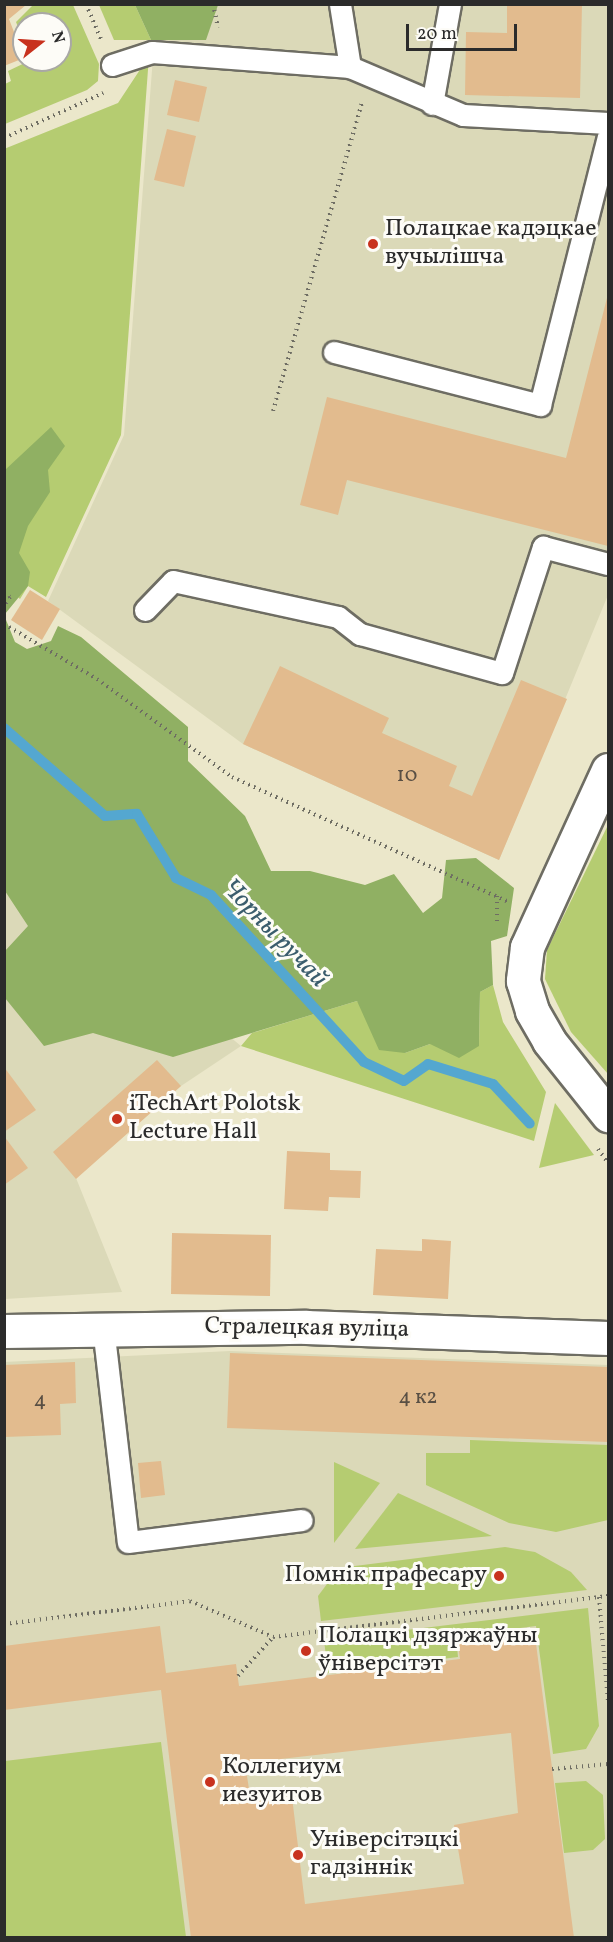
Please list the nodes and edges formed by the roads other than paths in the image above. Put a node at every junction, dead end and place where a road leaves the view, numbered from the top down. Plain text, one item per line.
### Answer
1 (340, 4) edge
2 (450, 4) edge
3 (112, 65) road end
4 (350, 67) junction
5 (432, 104) junction
6 (609, 123) edge
7 (609, 137) edge
8 (334, 352) dead end
9 (609, 564) edge
10 (145, 610) dead end
11 (609, 770) edge
12 (609, 1115) edge
13 (103, 1327) junction
14 (4, 1331) edge
15 (609, 1338) edge
16 (302, 1520) dead end

1 - 4 lane
2 - 5 lane
3 - 4 lane
4 - 5 lane
5 - 6 lane
7 - 8 lane
9 - 10 lane
11 - 12 street
13 - 14 street, Стралецкая вуліца
13 - 15 street, Стралецкая вуліца
13 - 16 lane

